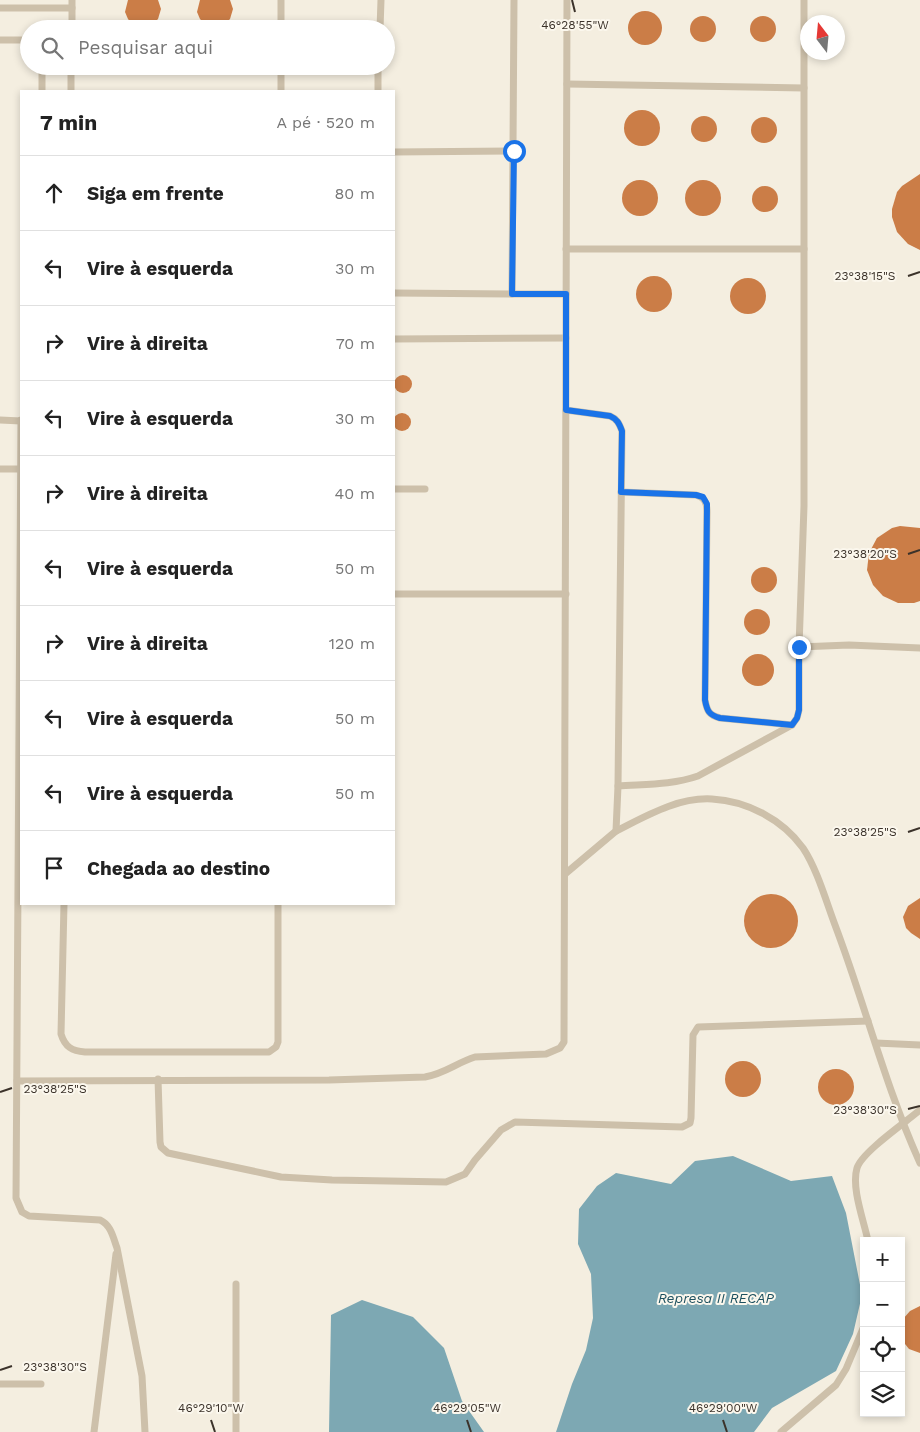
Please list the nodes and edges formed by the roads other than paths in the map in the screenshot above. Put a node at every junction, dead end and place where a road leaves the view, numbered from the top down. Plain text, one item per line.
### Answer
1 (72, 0) edge
2 (281, 0) edge
3 (381, 0) edge
4 (514, 0) edge
5 (567, 0) edge
6 (804, 0) edge
7 (0, 8) edge
8 (72, 8) junction
9 (72, 20) edge
10 (281, 20) edge
11 (380, 20) edge
12 (0, 40) edge
13 (20, 40) edge
14 (42, 75) edge
15 (72, 75) edge
16 (281, 75) edge
17 (378, 75) edge
18 (567, 84) junction
19 (804, 88) junction
20 (42, 90) edge
21 (71, 90) edge
22 (280, 90) edge
23 (378, 90) edge
24 (514, 151) junction
25 (395, 152) edge
26 (566, 249) junction
27 (804, 249) junction
28 (395, 293) edge
29 (512, 294) junction
30 (566, 294) junction
31 (566, 338) junction
32 (395, 339) edge
33 (566, 410) junction
34 (0, 420) edge
35 (20, 420) edge
36 (0, 469) edge
37 (20, 469) edge
38 (395, 489) edge
39 (426, 489) dead end
40 (621, 492) junction
41 (395, 594) edge
42 (566, 594) junction
43 (20, 622) edge
44 (799, 647) junction
45 (920, 648) edge
46 (792, 725) junction
47 (618, 786) junction
48 (616, 831) junction
49 (565, 874) junction
50 (64, 905) edge
51 (278, 905) edge
52 (868, 1020) junction
53 (876, 1043) junction
54 (920, 1045) edge
55 (158, 1079) junction
56 (17, 1081) junction
57 (920, 1110) edge
58 (902, 1124) junction
59 (920, 1163) edge
60 (867, 1237) edge
61 (117, 1248) junction
62 (236, 1284) dead end
63 (864, 1327) edge
64 (0, 1384) edge
65 (42, 1384) dead end
66 (94, 1432) edge
67 (145, 1432) edge
68 (236, 1432) edge
69 (780, 1432) edge

1 - 8 lane
2 - 10 lane
3 - 11 lane
4 - 24 lane
5 - 18 lane
6 - 19 lane
7 - 8 lane
8 - 9 lane
12 - 13 lane
14 - 20 lane
15 - 21 lane
16 - 22 lane
17 - 23 lane
18 - 19 lane
18 - 26 lane
19 - 27 lane
24 - 25 lane
24 - 29 lane
26 - 27 lane
26 - 30 lane
27 - 44 lane
28 - 29 lane
29 - 30 lane
30 - 31 lane
31 - 32 lane
31 - 33 lane
33 - 40 lane
33 - 42 lane
34 - 35 lane
36 - 37 lane
38 - 39 lane
40 - 46 lane
40 - 47 lane
41 - 42 lane
42 - 49 lane
43 - 56 lane
44 - 45 lane
44 - 46 lane
46 - 47 lane
47 - 48 lane
48 - 49 lane
48 - 52 lane
49 - 55 lane
50 - 51 lane
52 - 53 lane
52 - 55 lane
53 - 54 lane
53 - 58 lane
55 - 56 lane
56 - 61 lane
57 - 58 lane
58 - 59 lane
58 - 60 lane
61 - 66 lane
61 - 67 lane
62 - 68 lane
63 - 69 lane
64 - 65 lane

